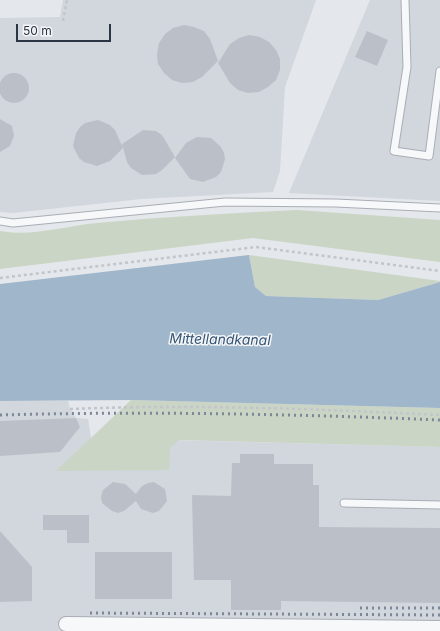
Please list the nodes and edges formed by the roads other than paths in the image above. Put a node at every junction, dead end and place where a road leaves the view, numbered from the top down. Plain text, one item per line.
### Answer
1 (405, 0) edge
2 (440, 71) edge
3 (440, 208) edge
4 (0, 221) edge
5 (344, 503) dead end
6 (440, 505) edge
7 (66, 624) dead end
8 (440, 628) edge

1 - 2 lane
3 - 4 lane
5 - 6 lane
7 - 8 street

